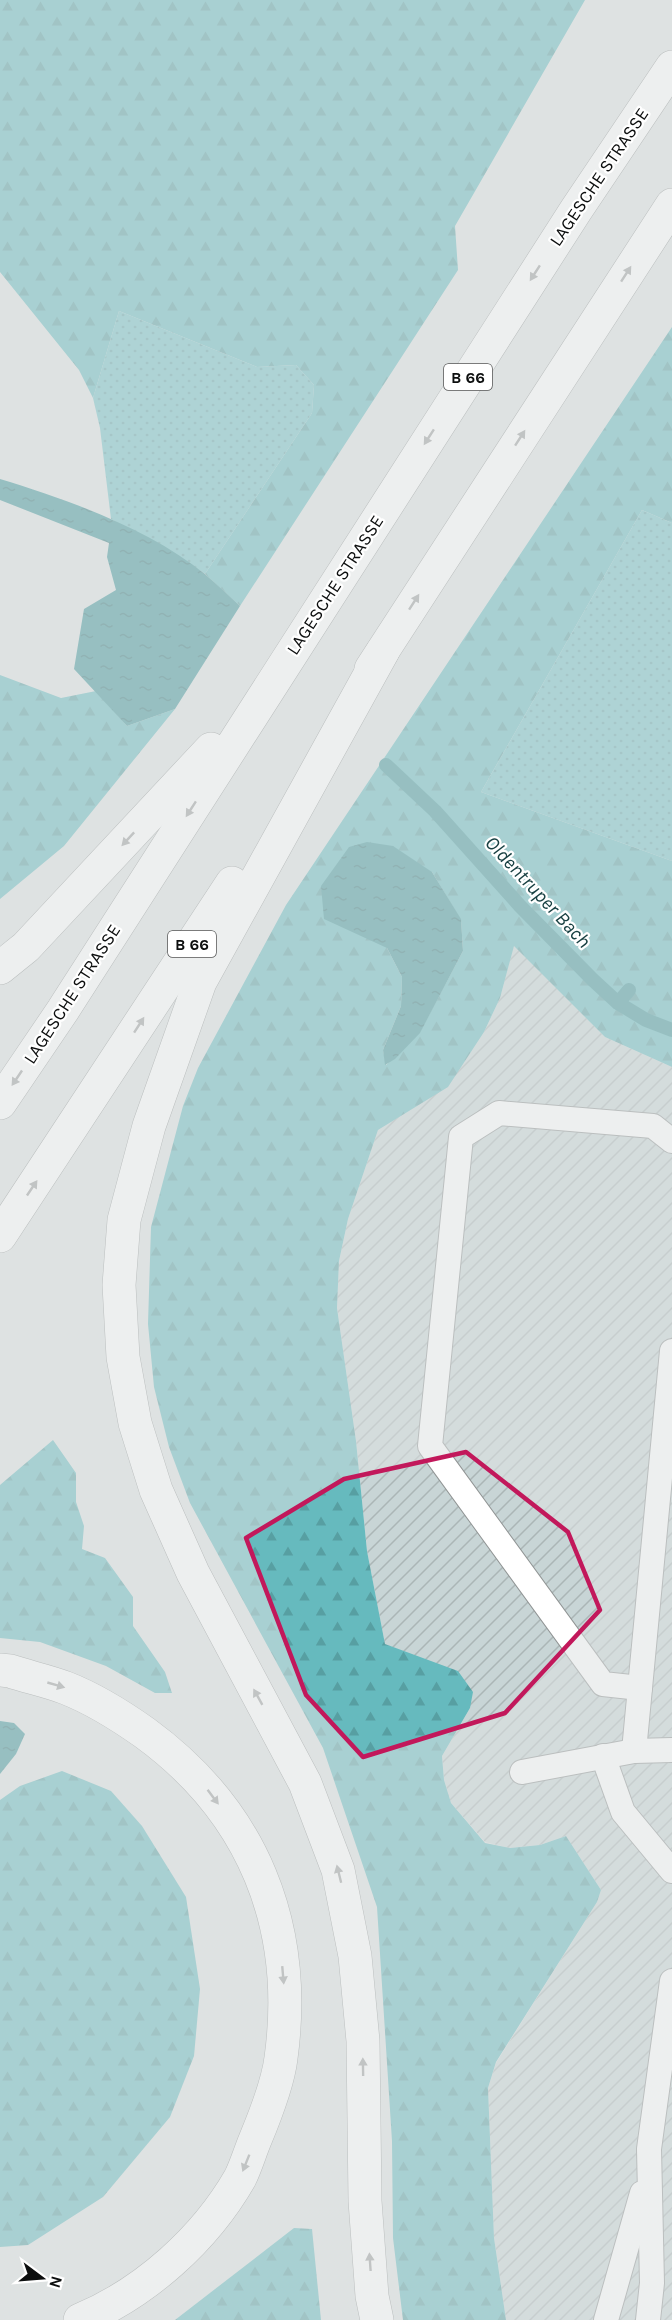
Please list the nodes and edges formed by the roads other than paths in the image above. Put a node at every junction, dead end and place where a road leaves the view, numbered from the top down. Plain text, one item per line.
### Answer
1 (672, 67) edge
2 (672, 205) edge
3 (383, 651) junction
4 (268, 688) junction
5 (0, 968) edge
6 (0, 1103) edge
7 (672, 1141) edge
8 (0, 1236) edge
9 (672, 1351) edge
10 (0, 1670) edge
11 (640, 1688) junction
12 (634, 1750) junction
13 (672, 1750) edge
14 (603, 1756) junction
15 (522, 1772) dead end
16 (672, 1871) edge
17 (672, 1981) edge
18 (648, 2174) junction
19 (80, 2320) edge
20 (377, 2320) edge
21 (606, 2320) edge
22 (648, 2320) edge

1 -> 4 highway, LAGESCHE STRASSE / B 66
3 -> 2 highway, B 66
8 -> 3 highway, B 66
20 -> 3 highway
4 -> 5 highway
4 -> 6 highway, LAGESCHE STRASSE / B 66
7 - 11 lane
9 - 11 lane
10 -> 19 highway
11 - 12 lane
12 - 13 lane
12 - 14 lane
14 - 15 lane
14 - 16 lane
17 - 18 lane
18 - 21 lane
18 - 22 lane

